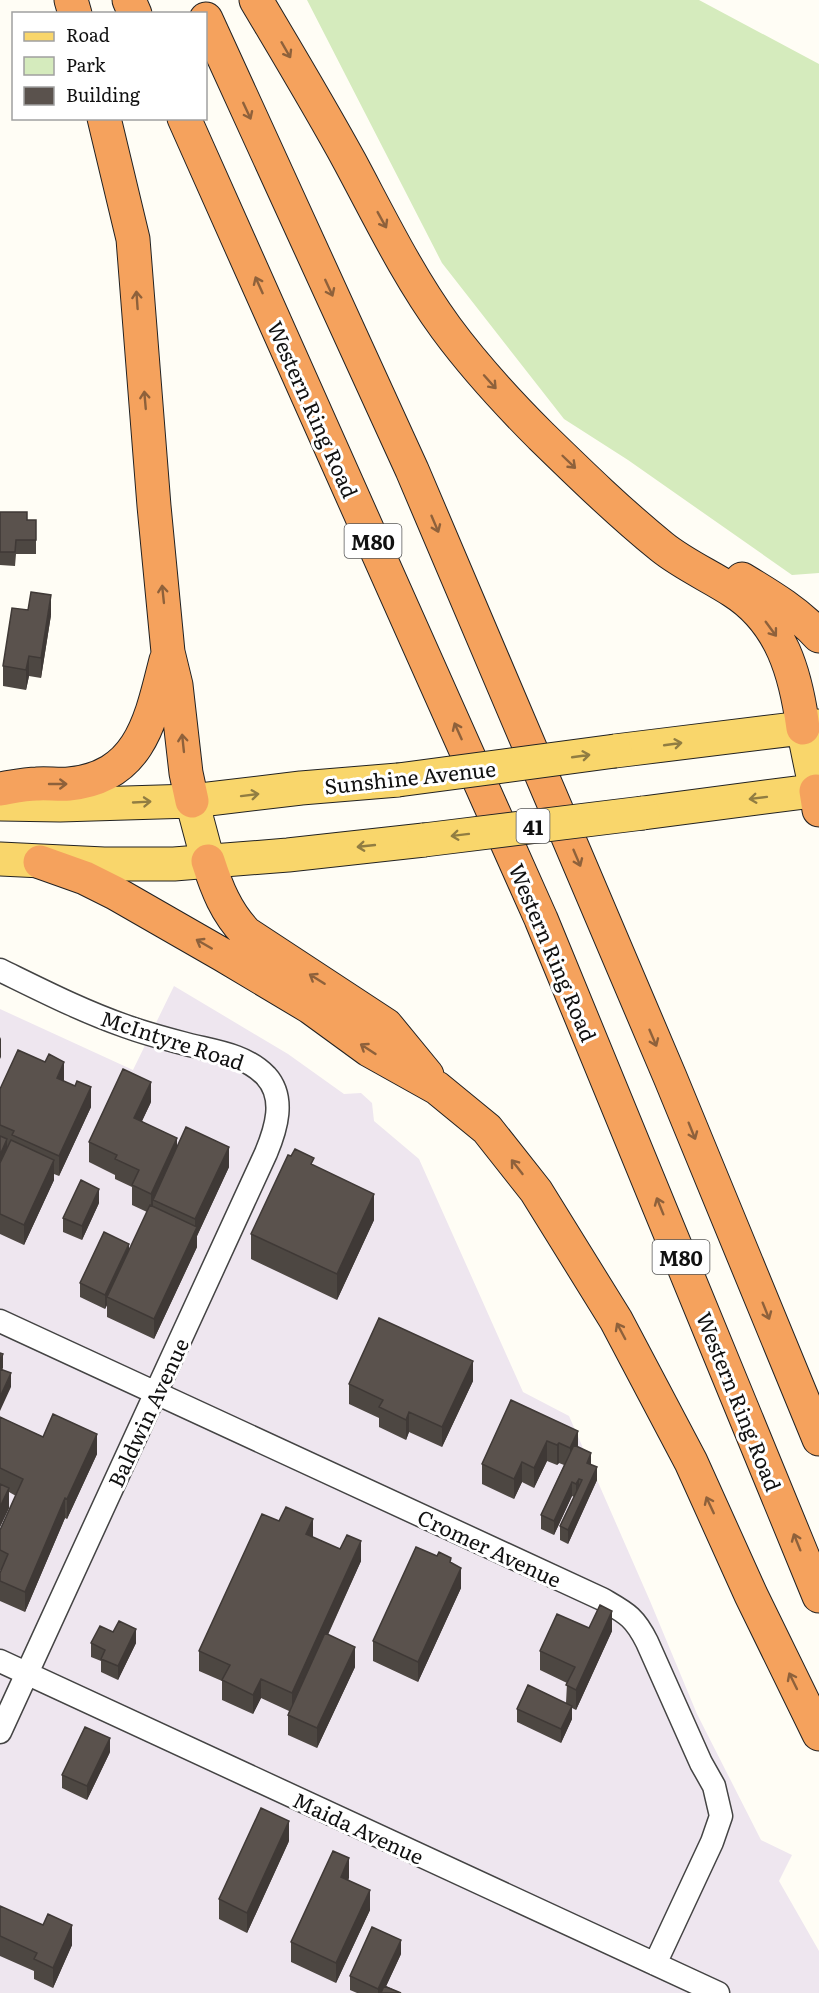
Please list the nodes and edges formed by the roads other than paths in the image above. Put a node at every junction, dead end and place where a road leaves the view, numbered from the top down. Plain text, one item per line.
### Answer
1 (256, 0) edge
2 (207, 21) edge
3 (104, 120) edge
4 (185, 120) edge
5 (595, 488) junction
6 (819, 636) edge
7 (168, 652) junction
8 (811, 727) edge
9 (0, 789) edge
10 (818, 797) edge
11 (192, 801) junction
12 (0, 804) edge
13 (0, 859) edge
14 (208, 861) junction
15 (40, 862) junction
16 (0, 970) edge
17 (274, 1088) joint
18 (437, 1088) junction
19 (0, 1321) edge
20 (156, 1394) junction
21 (819, 1439) edge
22 (819, 1596) edge
23 (0, 1661) edge
24 (27, 1674) junction
25 (0, 1732) edge
26 (819, 1734) edge
27 (655, 1964) junction
28 (718, 1993) edge

1 -> 5 highway
2 -> 21 highway, M80
7 -> 3 highway
22 -> 4 highway, Western Ring Road / M80
5 - 6 highway
5 -> 8 highway
9 -> 7 highway
11 -> 7 highway
8 - 10 main road
11 -> 8 main road, Sunshine Avenue, bridge
10 -> 14 main road, 41, bridge
12 -> 11 main road, Sunshine Avenue
11 - 14 main road
13 - 15 main road, 41
14 - 15 main road, 41
18 -> 14 highway
18 -> 15 highway
16 - 17 street, McIntyre Road
17 - 20 street, Baldwin Avenue
26 -> 18 highway
19 - 20 street, Cromer Avenue
20 - 24 street, Baldwin Avenue
20 - 27 street, Cromer Avenue
23 - 24 street, Maida Avenue
24 - 25 street, Baldwin Avenue
24 - 27 street, Maida Avenue
27 - 28 street, Maida Avenue

